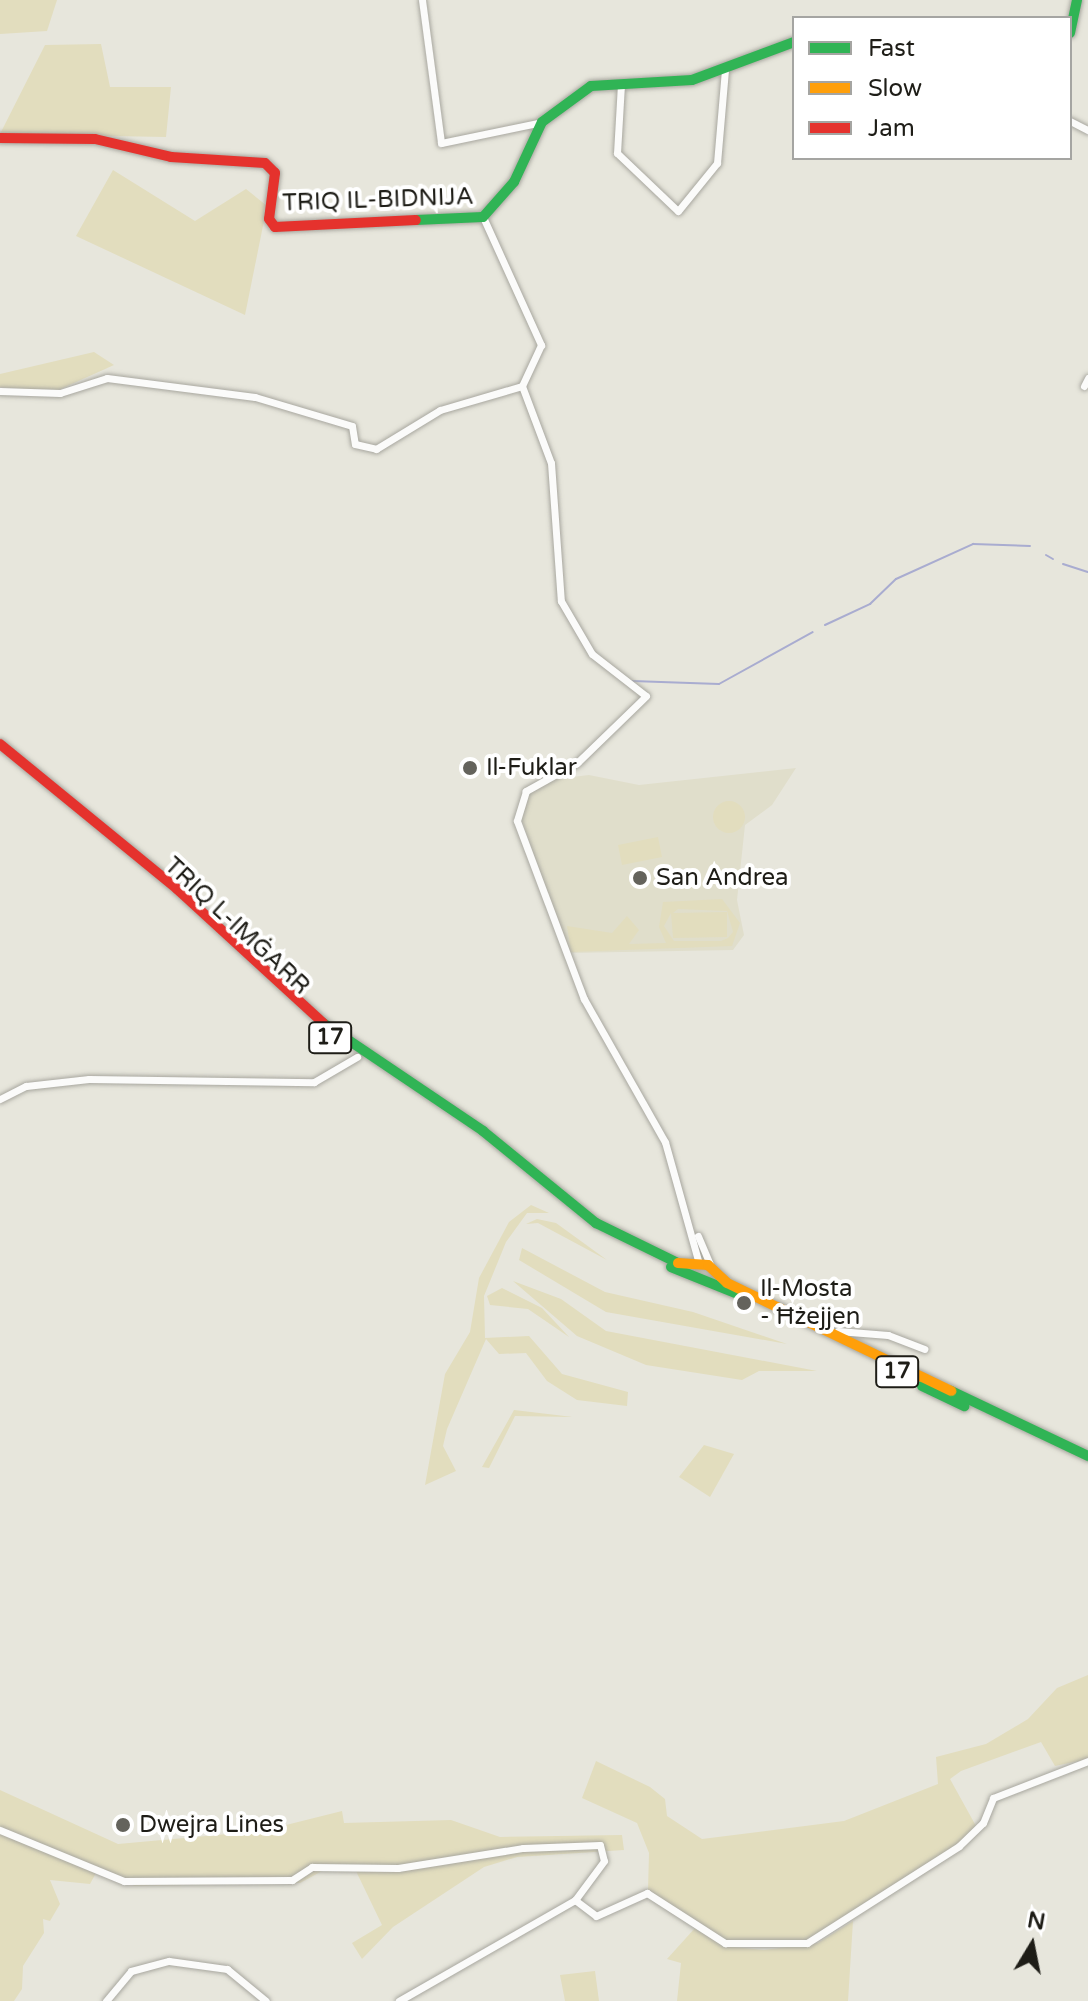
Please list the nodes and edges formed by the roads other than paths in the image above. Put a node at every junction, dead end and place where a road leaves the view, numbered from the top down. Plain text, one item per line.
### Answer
1 (422, 0) edge
2 (1077, 0) edge
3 (1072, 24) edge
4 (792, 43) edge
5 (725, 69) junction
6 (621, 84) junction
7 (542, 122) junction
8 (0, 138) edge
9 (483, 217) junction
10 (1088, 378) edge
11 (522, 386) junction
12 (1084, 386) dead end
13 (0, 391) edge
14 (0, 747) edge
15 (357, 1057) junction
16 (0, 1099) edge
17 (693, 1227) junction
18 (698, 1261) junction
19 (712, 1270) junction
20 (695, 1279) junction
21 (706, 1284) junction
22 (838, 1331) junction
23 (924, 1349) dead end
24 (1088, 1456) edge
25 (1088, 1463) edge
26 (1088, 1761) edge
27 (0, 1830) edge
28 (577, 1902) junction
29 (106, 2001) edge
30 (266, 2001) edge
31 (399, 2001) edge

1 - 7 street
2 - 3 main road
4 - 5 main road, TRIQ IL-BIDNIJA
5 - 6 main road, TRIQ IL-BIDNIJA
5 - 6 street
6 - 7 main road, TRIQ IL-BIDNIJA
7 - 9 main road, TRIQ IL-BIDNIJA
8 - 9 main road, TRIQ IL-BIDNIJA
9 - 11 street
10 - 12 street
11 - 13 street
11 - 17 street
14 - 15 main road, TRIQ L-IMĠARR / 17
14 - 18 main road, TRIQ L-IMĠARR / 17
15 - 16 street
15 - 20 main road, TRIQ L-IMĠARR / 17
17 - 18 street
17 - 19 street
18 - 19 main road, TRIQ L-IMĠARR / 17
18 - 20 main road
19 - 21 main road
19 - 22 main road, TRIQ L-IMĠARR / 17
20 - 21 main road, TRIQ L-IMĠARR
21 - 25 main road, TRIQ L-IMĠARR / 17
22 - 23 street
22 - 24 main road, TRIQ L-IMĠARR / 17
26 - 28 street
27 - 28 street
28 - 31 street
29 - 30 street

